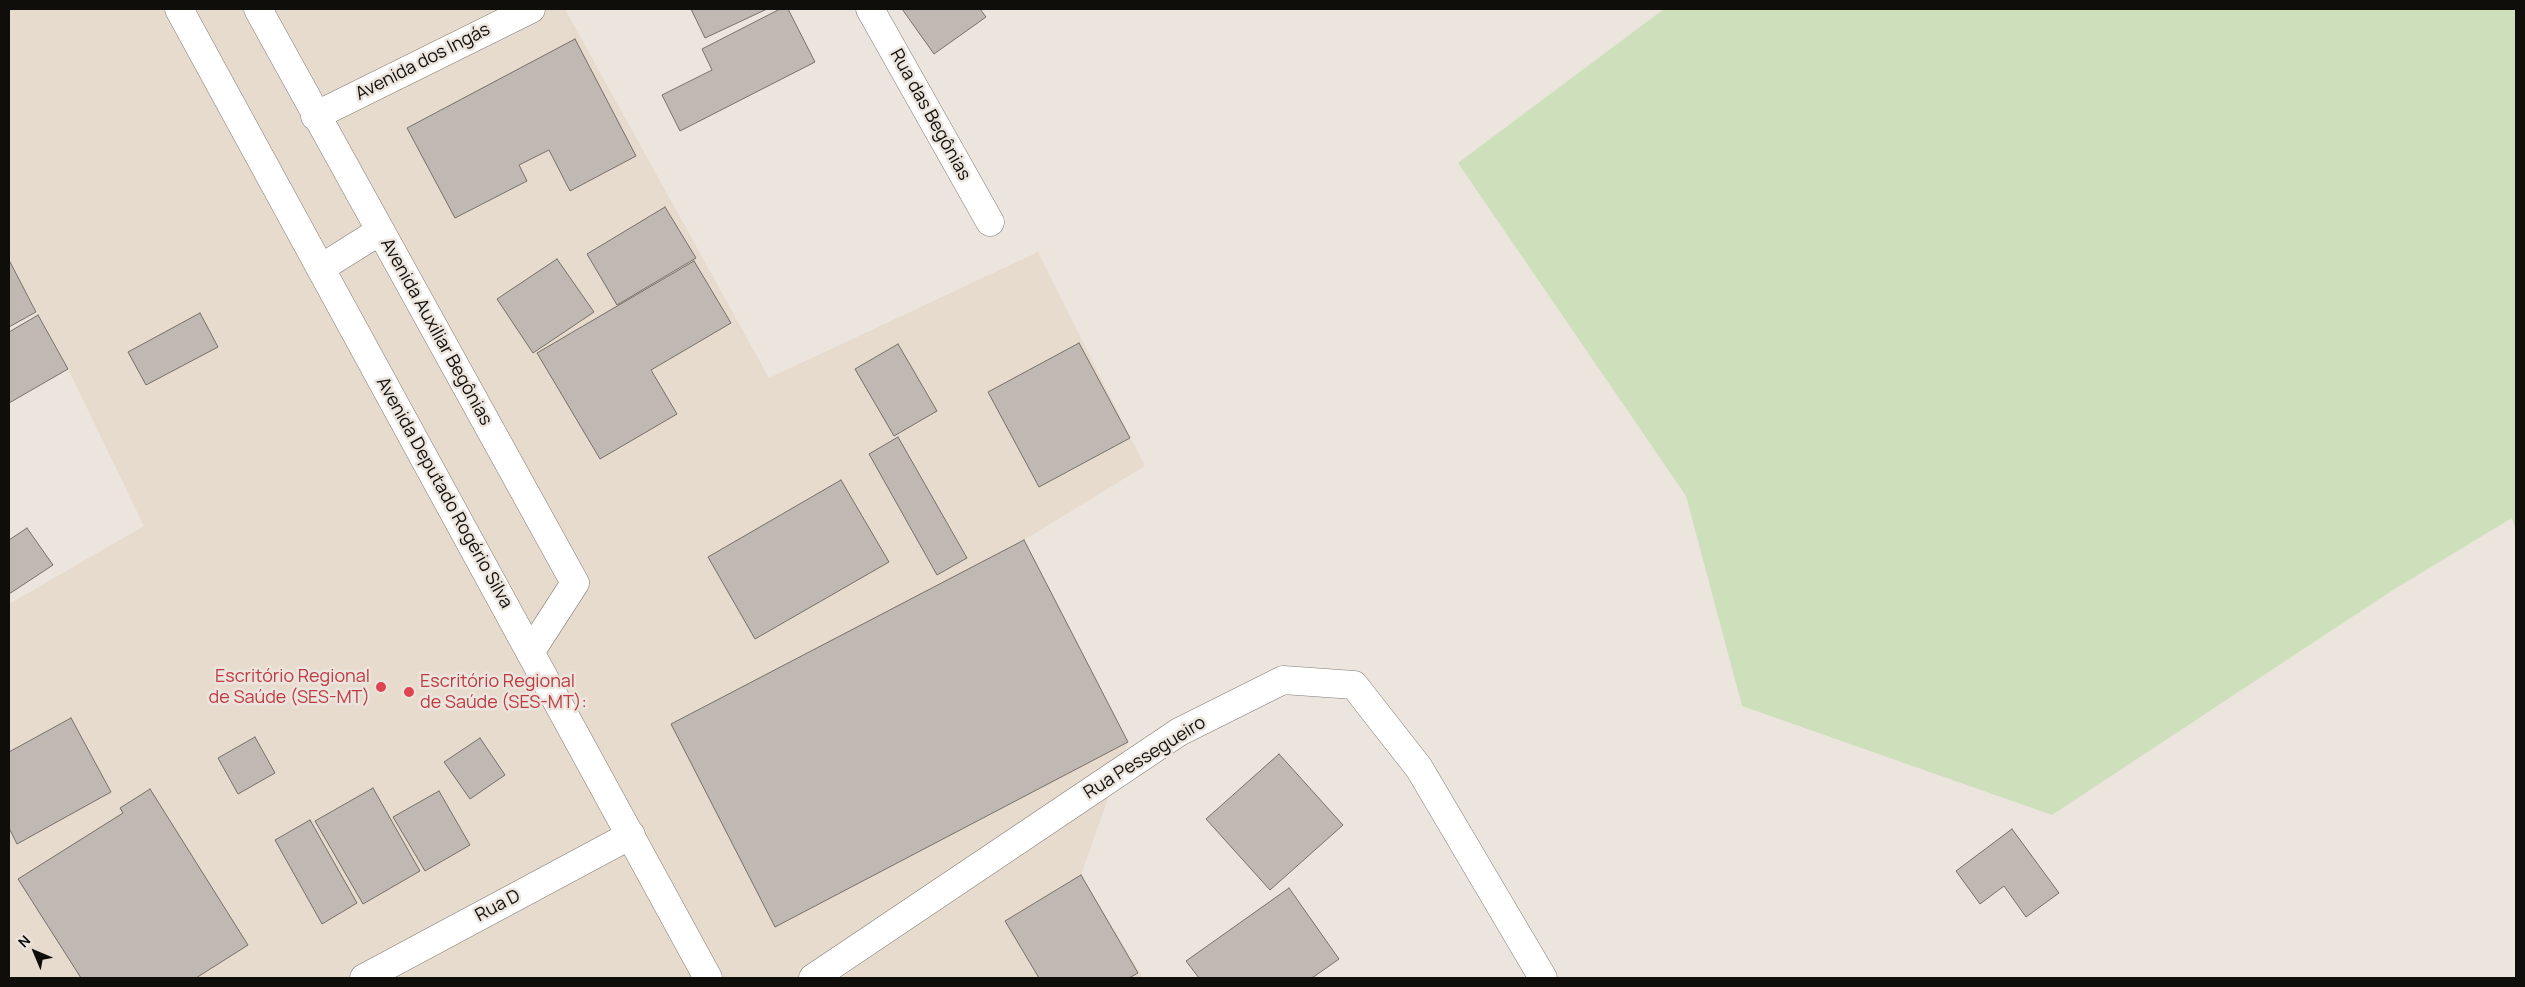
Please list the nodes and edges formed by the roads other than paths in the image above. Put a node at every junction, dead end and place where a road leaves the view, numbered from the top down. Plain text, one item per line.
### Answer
1 (179, 9) edge
2 (258, 9) edge
3 (530, 9) edge
4 (870, 9) edge
5 (316, 116) junction
6 (990, 222) dead end
7 (380, 231) junction
8 (321, 268) junction
9 (531, 651) junction
10 (631, 835) junction
11 (364, 978) edge
12 (708, 978) edge
13 (813, 978) edge
14 (1543, 978) edge

1 - 8 street, Avenida Deputado Rogério Silva
2 - 5 street, Avenida Auxiliar Begônias
3 - 5 street, Avenida dos Ingás
4 - 6 street, Rua das Begônias
5 - 7 street, Avenida Auxiliar Begônias
7 - 8 street
7 - 9 street, Avenida Auxiliar Begônias
8 - 9 street, Avenida Deputado Rogério Silva
9 - 10 street, Avenida Deputado Rogério Silva
10 - 11 street, Rua D
10 - 12 street, Avenida Deputado Rogério Silva
13 - 14 street, Rua Pessegueiro

